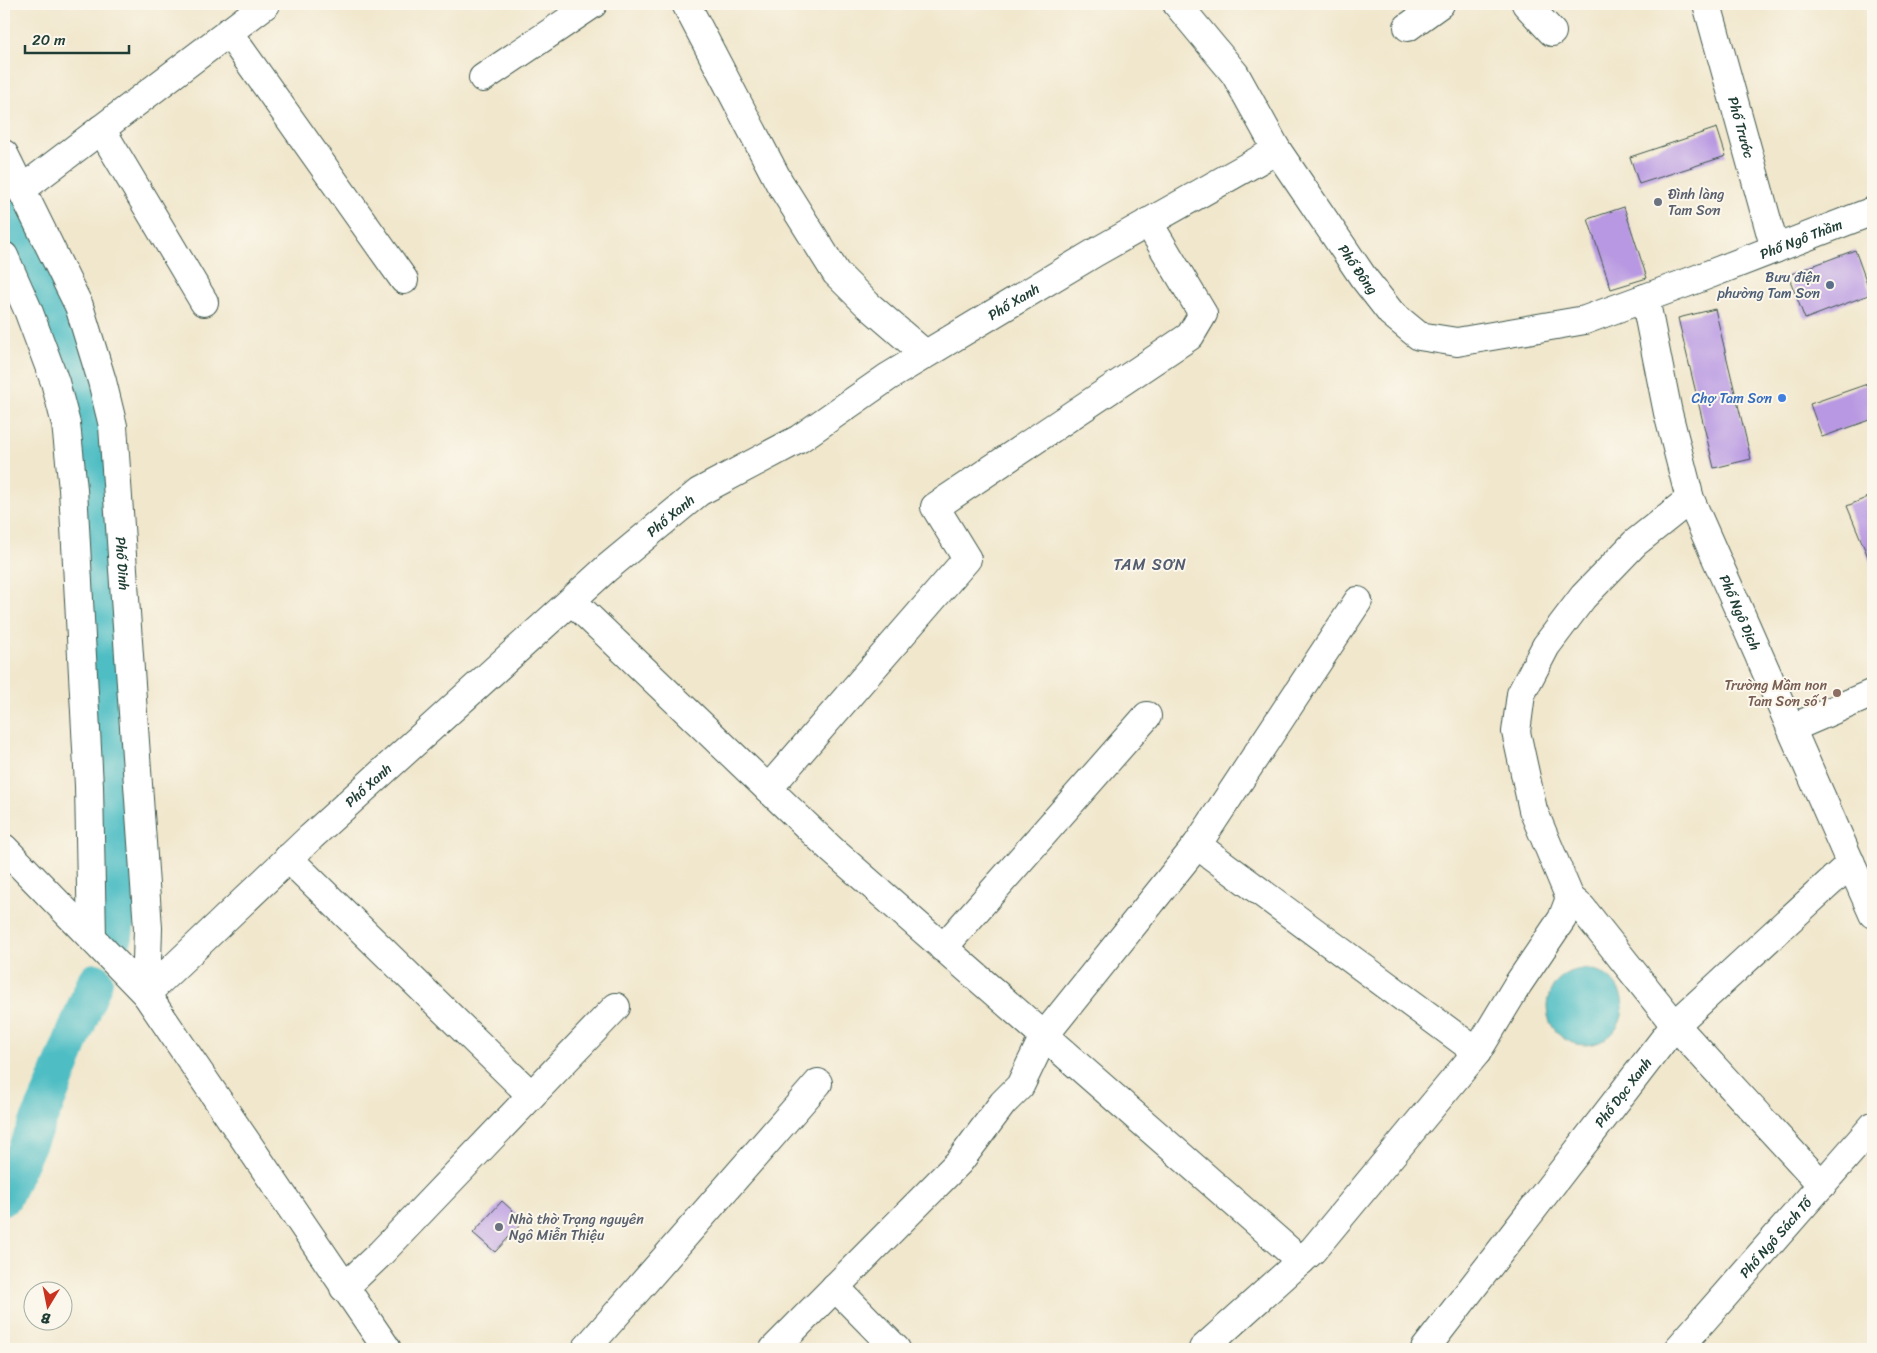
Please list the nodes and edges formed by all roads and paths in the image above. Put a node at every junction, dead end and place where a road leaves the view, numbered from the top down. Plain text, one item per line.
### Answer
1 (266, 4) edge
2 (593, 4) edge
3 (686, 4) edge
4 (1177, 4) edge
5 (1440, 4) edge
6 (1526, 4) edge
7 (1707, 4) edge
8 (1408, 28) dead end
9 (228, 32) junction
10 (1552, 32) dead end
11 (483, 78) dead end
12 (101, 129) junction
13 (1277, 150) junction
14 (4, 154) edge
15 (21, 190) junction
16 (1873, 211) edge
17 (1148, 222) junction
18 (1774, 249) junction
19 (4, 256) edge
20 (404, 280) dead end
21 (1645, 298) junction
22 (204, 302) dead end
23 (925, 354) junction
24 (1690, 499) junction
25 (572, 601) junction
26 (1358, 601) dead end
27 (1873, 694) edge
28 (1147, 716) dead end
29 (1792, 728) junction
30 (768, 789) junction
31 (1197, 845) junction
32 (4, 848) edge
33 (288, 858) junction
34 (1851, 863) junction
35 (1570, 898) junction
36 (1873, 914) edge
37 (92, 938) junction
38 (943, 948) junction
39 (146, 994) junction
40 (616, 1007) dead end
41 (1675, 1025) junction
42 (1044, 1036) junction
43 (1477, 1052) junction
44 (818, 1083) dead end
45 (531, 1095) junction
46 (1873, 1126) edge
47 (1822, 1185) junction
48 (1301, 1261) junction
49 (835, 1287) junction
50 (344, 1288) junction
51 (387, 1349) edge
52 (586, 1349) edge
53 (774, 1349) edge
54 (896, 1349) edge
55 (1203, 1349) edge
56 (1425, 1349) edge
57 (1678, 1349) edge

1 - 9 street
2 - 11 street
3 - 23 street
4 - 13 street, Phố Đông
5 - 8 street
6 - 10 street
7 - 18 street, Phố Trước
9 - 12 street
9 - 20 street
12 - 15 street
12 - 22 street
13 - 17 street, Phố Xanh
13 - 21 street, Phố Đông
14 - 15 street, Phố Dinh
15 - 39 street, Phố Dinh
16 - 18 street, Phố Ngô Thầm
17 - 23 street, Phố Xanh
17 - 30 street
18 - 21 street, Phố Ngô Thầm
19 - 37 street
21 - 24 street, Phố Ngô Dịch
23 - 25 street, Phố Xanh
24 - 29 street, Phố Ngô Dịch
24 - 35 street
25 - 30 street
25 - 33 street, Phố Xanh
26 - 31 street
27 - 29 street
28 - 38 street
29 - 34 street, Phố Ngô Dịch
30 - 38 street
31 - 42 street
31 - 43 street
32 - 37 street
33 - 39 street, Phố Xanh
33 - 45 street
34 - 36 street, Phố Ngô Dịch
34 - 41 street, Phố Dọc Xanh
35 - 41 street
35 - 43 street
37 - 39 street
38 - 42 street
39 - 50 street
40 - 45 street
41 - 47 street
41 - 56 street, Phố Dọc Xanh
42 - 48 street
42 - 49 street
43 - 48 street
44 - 52 street
45 - 50 street
46 - 47 street, Phố Ngô Sách Tố
47 - 57 street, Phố Ngô Sách Tố
48 - 55 street
49 - 53 street
49 - 54 street
50 - 51 street

